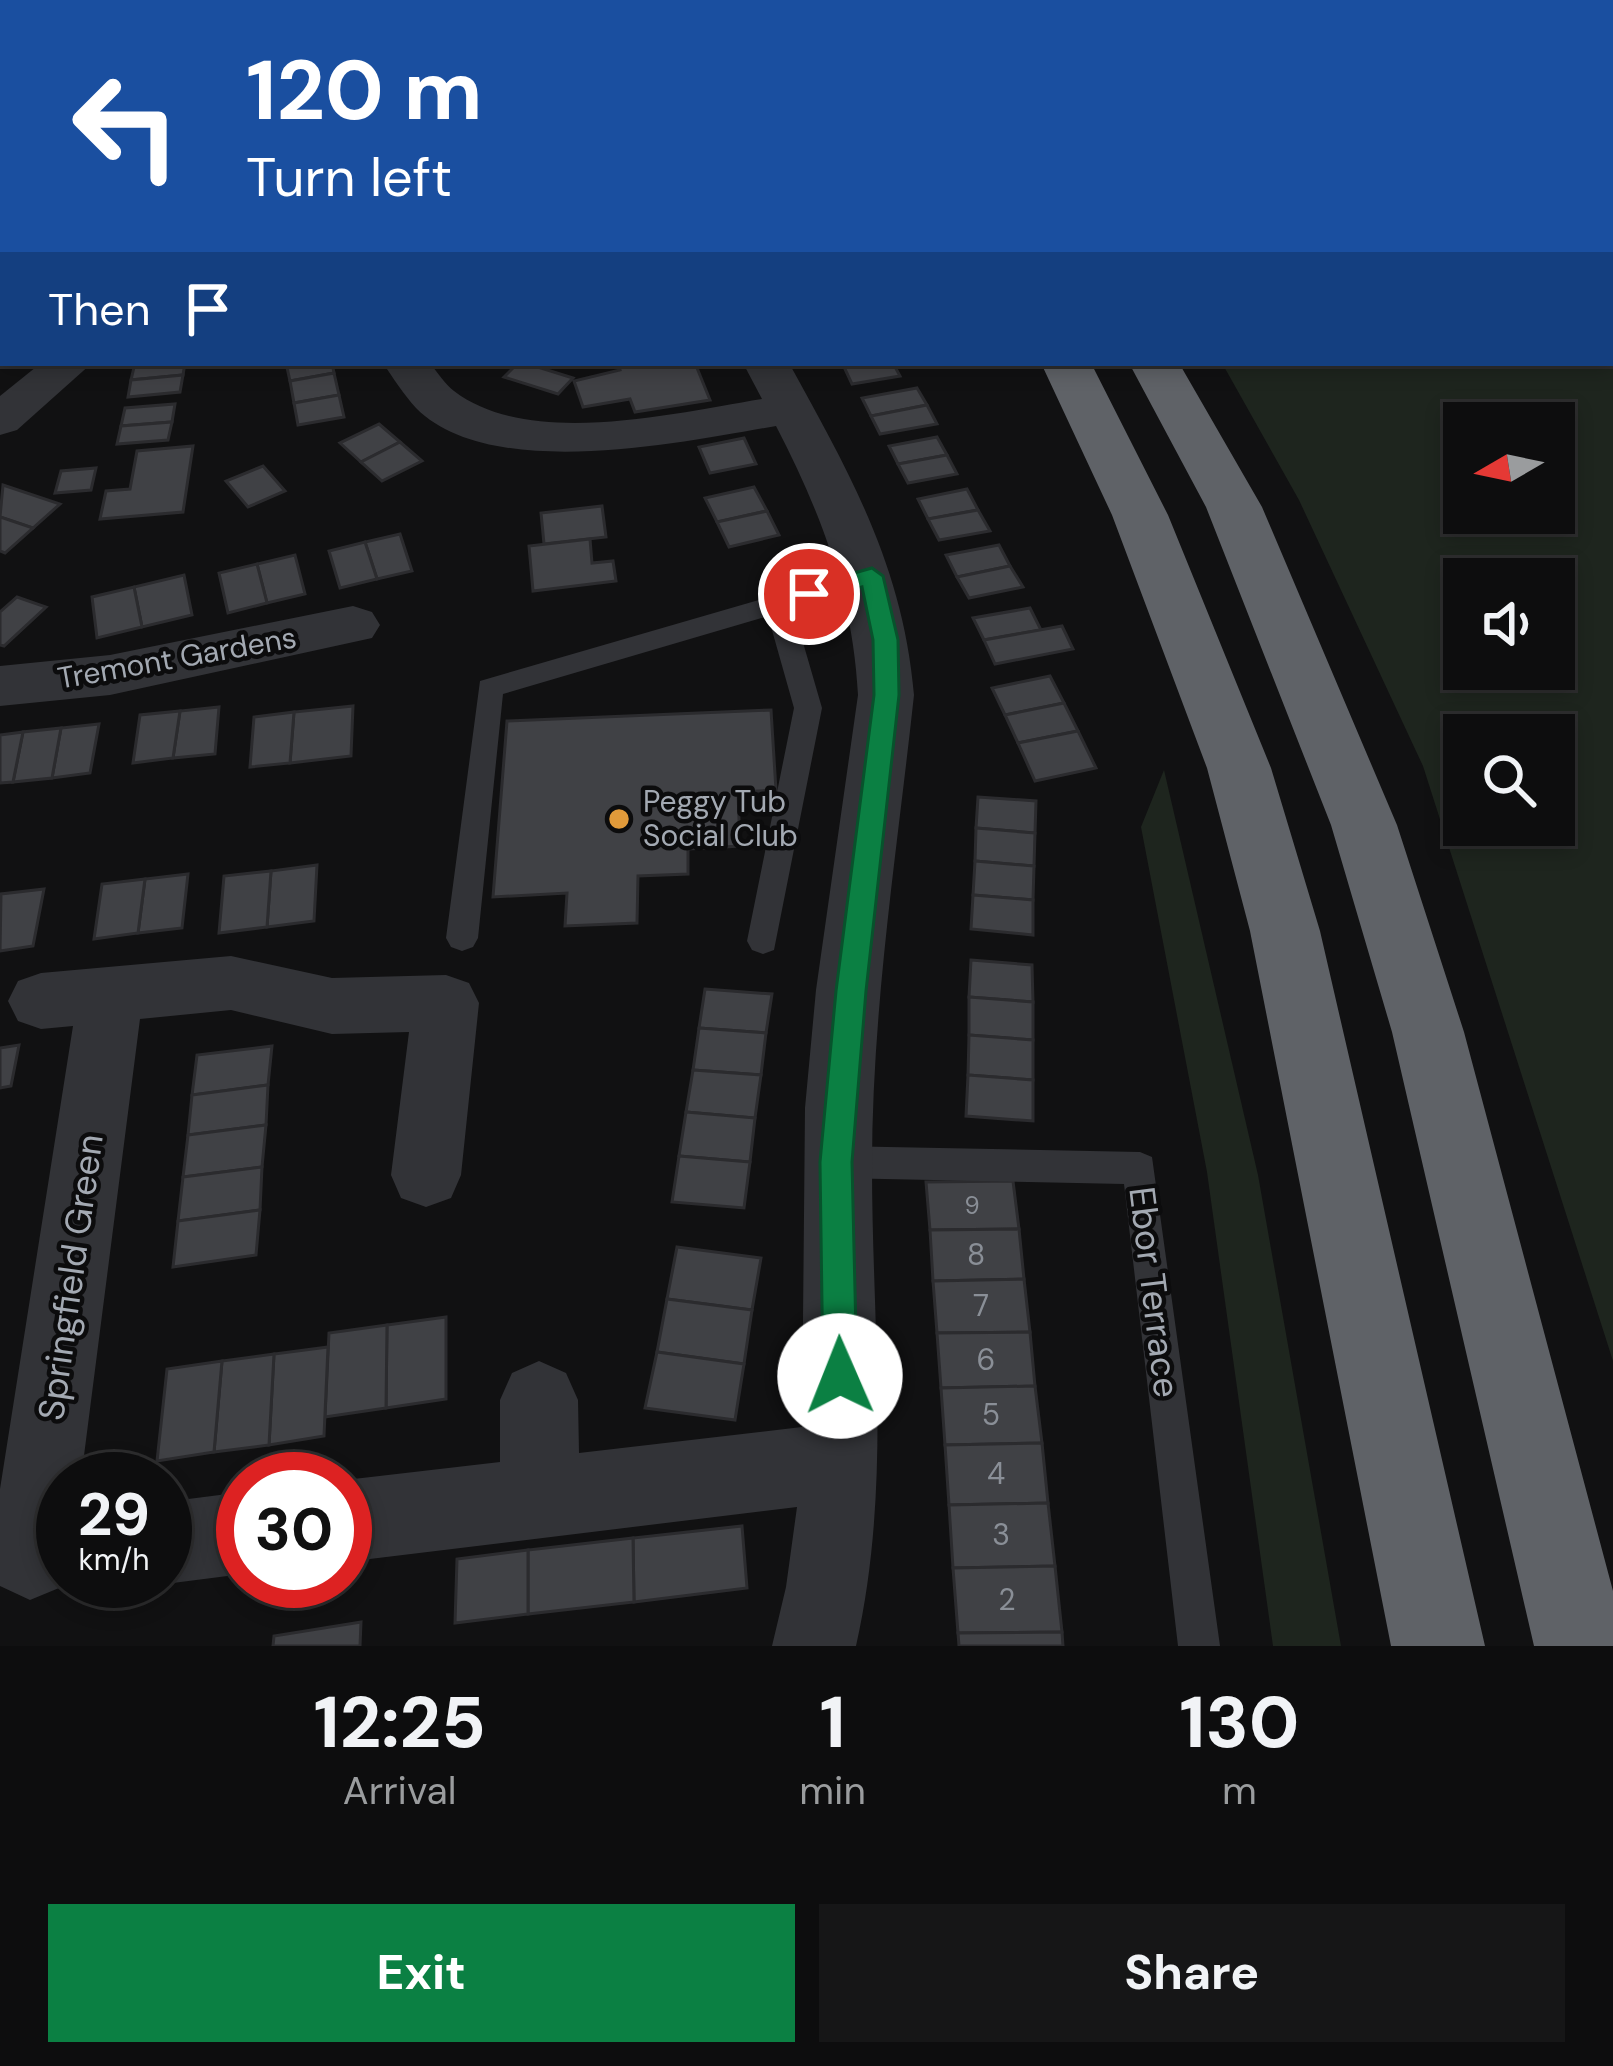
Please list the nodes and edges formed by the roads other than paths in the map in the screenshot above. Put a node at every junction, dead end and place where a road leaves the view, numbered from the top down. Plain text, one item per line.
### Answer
1 (65, 366) edge
2 (407, 366) edge
3 (1067, 366) edge
4 (1156, 366) edge
5 (778, 386) edge
6 (0, 420) edge
7 (872, 576) junction
8 (778, 603) junction
9 (353, 625) dead end
10 (0, 686) edge
11 (461, 938) dead end
12 (764, 941) dead end
13 (836, 1162) junction
14 (426, 1175) dead end
15 (539, 1400) dead end
16 (841, 1462) junction
17 (539, 1498) junction
18 (372, 1518) edge
19 (31, 1559) edge
20 (814, 1646) edge
21 (1199, 1646) edge
22 (1438, 1646) edge
23 (1581, 1646) edge

1 - 6 street
2 - 5 street
3 - 22 highway
4 - 23 highway
5 - 7 street
7 - 8 lane
7 - 13 street
8 - 11 lane
8 - 12 lane
9 - 10 street, Tremont Gardens
13 - 16 street
13 - 21 lane, Ebor Terrace
14 - 19 street, Springfield Green
15 - 17 street
16 - 17 street
16 - 20 street
17 - 18 street

